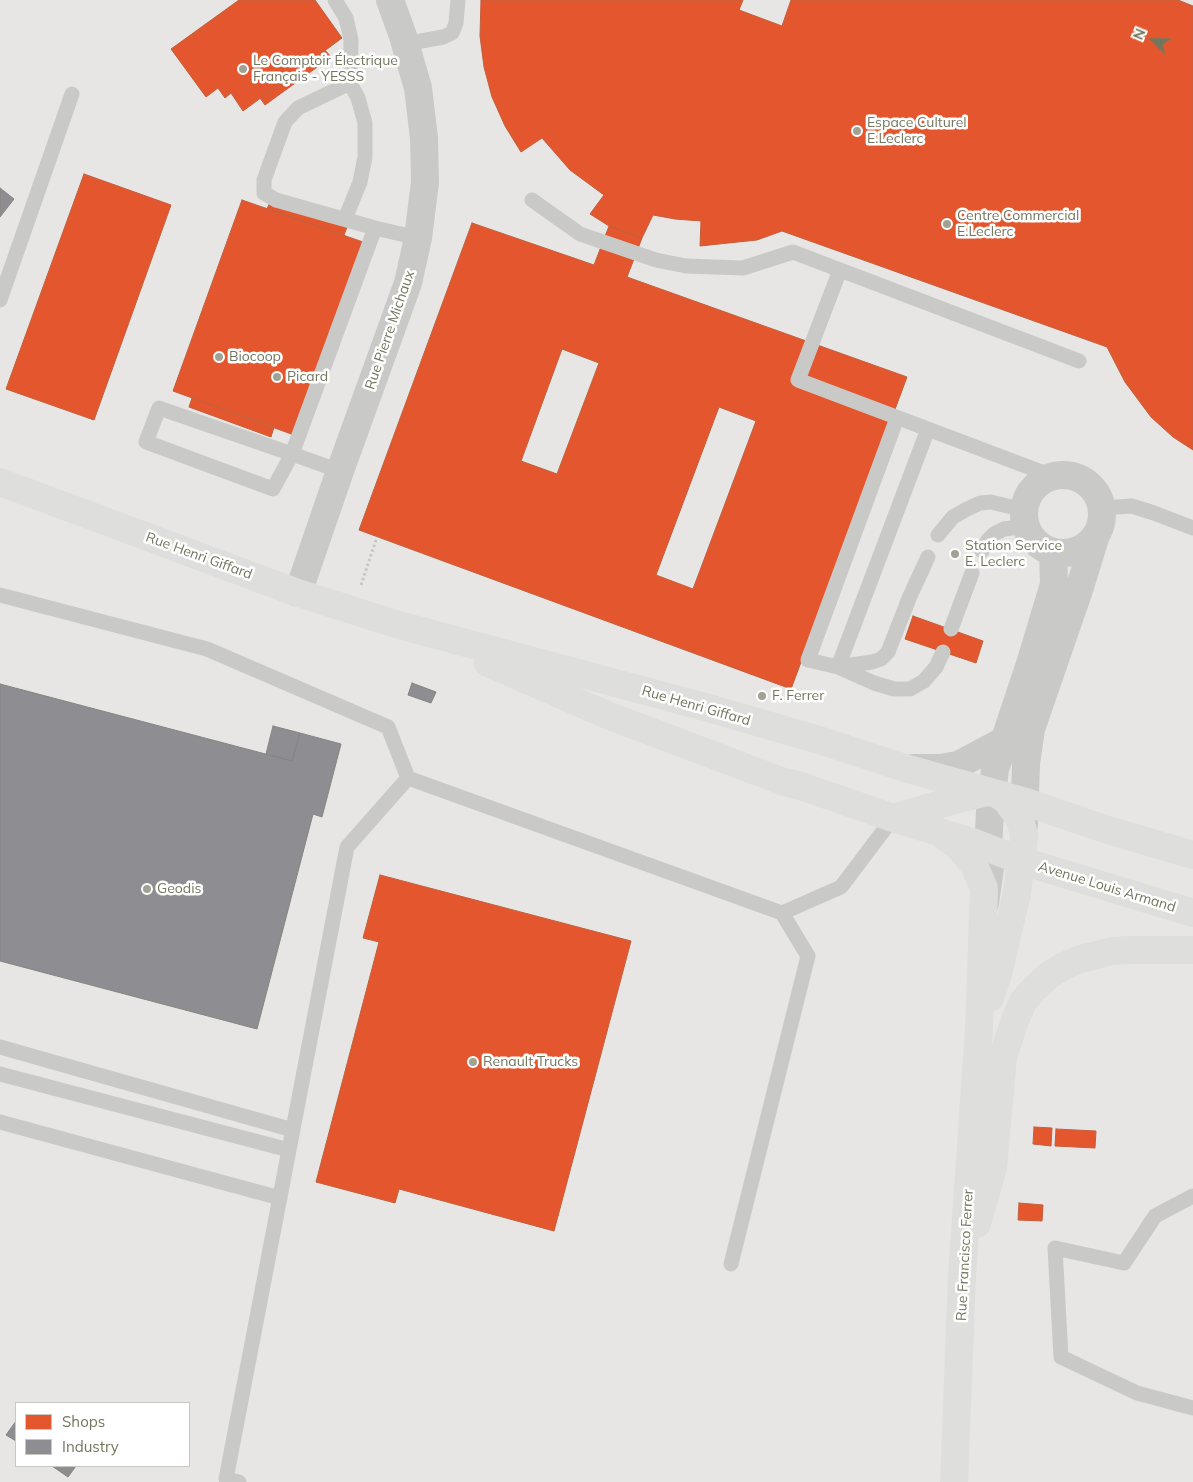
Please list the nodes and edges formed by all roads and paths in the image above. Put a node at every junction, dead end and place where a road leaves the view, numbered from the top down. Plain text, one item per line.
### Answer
1 (336, 0) edge
2 (390, 0) edge
3 (458, 0) edge
4 (405, 44) junction
5 (350, 84) junction
6 (72, 94) dead end
7 (532, 200) dead end
8 (345, 219) junction
9 (375, 228) junction
10 (418, 238) junction
11 (840, 270) junction
12 (0, 300) edge
13 (1079, 361) dead end
14 (897, 418) junction
15 (928, 429) junction
16 (292, 454) junction
17 (340, 472) junction
18 (1051, 477) junction
19 (0, 482) edge
20 (1102, 508) junction
21 (1025, 518) junction
22 (1193, 528) edge
23 (938, 535) dead end
24 (378, 537) dead end
25 (1095, 538) junction
26 (982, 551) dead end
27 (1053, 552) junction
28 (928, 557) dead end
29 (972, 573) dead end
30 (298, 593) junction
31 (0, 595) edge
32 (353, 609) junction
33 (399, 625) junction
34 (951, 629) dead end
35 (943, 652) dead end
36 (838, 667) junction
37 (1004, 740) junction
38 (905, 768) junction
39 (408, 778) junction
40 (991, 791) junction
41 (1026, 802) junction
42 (893, 818) junction
43 (934, 830) junction
44 (988, 849) junction
45 (1023, 849) junction
46 (1193, 855) edge
47 (984, 911) junction
48 (782, 913) junction
49 (1193, 914) edge
50 (1193, 950) edge
51 (979, 1029) junction
52 (0, 1046) edge
53 (0, 1074) edge
54 (0, 1122) edge
55 (293, 1130) junction
56 (289, 1150) junction
57 (1193, 1196) edge
58 (280, 1198) junction
59 (731, 1264) dead end
60 (962, 1276) junction
61 (1193, 1408) edge
62 (239, 1482) edge
63 (954, 1482) edge

1 - 5 lane
2 - 4 street, Rue Pierre Michaux
3 - 4 lane
4 - 10 street, Rue Pierre Michaux
5 - 8 lane
5 - 8 lane
6 - 12 lane
7 - 11 lane
8 - 9 lane
9 - 10 lane
9 - 16 lane
10 - 17 street, Rue Pierre Michaux
11 - 13 lane
11 - 14 lane
14 - 15 lane
14 - 36 lane
15 - 18 lane
15 - 36 lane
16 - 16 lane
16 - 17 lane
17 - 30 street, Rue Pierre Michaux
18 - 20 street
18 - 21 street
19 - 30 street, Rue Henri Giffard
20 - 22 lane
20 - 25 street
21 - 23 lane
21 - 26 lane
21 - 27 street
24 - 32 path
25 - 27 street
25 - 41 street
27 - 37 street
28 - 36 lane
29 - 34 lane
30 - 32 street, Rue Henri Giffard
31 - 39 lane
32 - 33 street, Rue Henri Giffard
33 - 38 street, Rue Henri Giffard
33 - 42 street, Rue Henri Giffard
35 - 36 lane
37 - 38 street
37 - 40 street
38 - 40 street, Rue Henri Giffard
39 - 48 lane
39 - 55 lane
40 - 41 street, Rue Henri Giffard
40 - 42 street
40 - 44 street
40 - 45 street
41 - 45 street
41 - 46 street
42 - 43 street, Rue Henri Giffard
42 - 48 lane
43 - 44 street, Rue Henri Giffard
43 - 47 street
44 - 45 street, Rue Henri Giffard
44 - 47 street
45 - 49 street, Avenue Louis Armand
45 - 51 street
47 - 51 street
48 - 59 lane
50 - 60 street
51 - 60 street, Rue Francisco Ferrer
52 - 55 lane
53 - 56 lane
54 - 58 lane
55 - 56 lane
56 - 58 lane
57 - 61 lane
58 - 62 lane
60 - 63 street, Rue Francisco Ferrer

